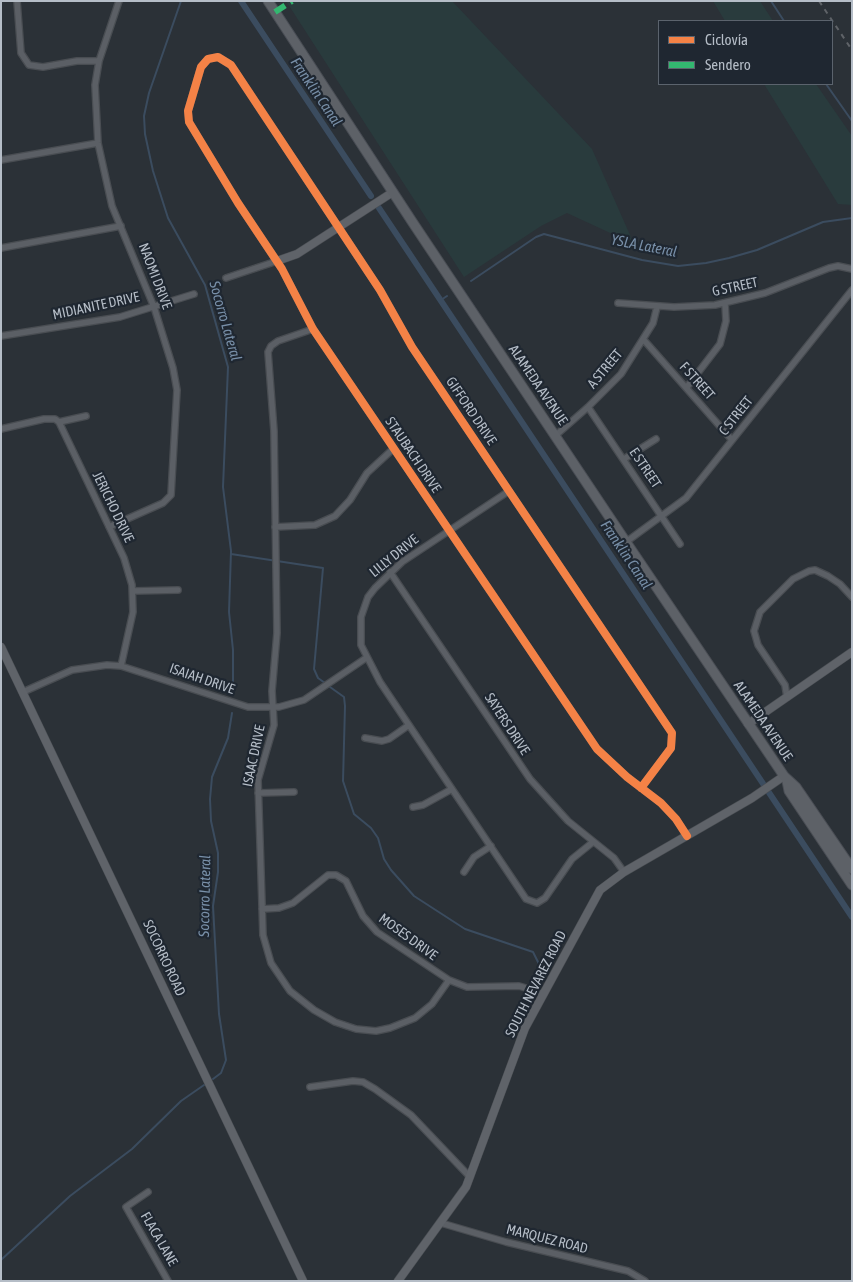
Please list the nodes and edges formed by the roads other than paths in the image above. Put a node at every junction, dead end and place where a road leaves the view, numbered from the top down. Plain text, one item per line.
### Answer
1 (17, 1) edge
2 (119, 1) edge
3 (268, 1) edge
4 (210, 58) joint
5 (99, 61) junction
6 (98, 143) junction
7 (1, 160) edge
8 (392, 192) junction
9 (121, 226) junction
10 (338, 228) junction
11 (1, 248) edge
12 (277, 261) junction
13 (852, 269) edge
14 (226, 278) dead end
15 (852, 290) edge
16 (194, 294) dead end
17 (618, 303) dead end
18 (725, 303) junction
19 (154, 307) junction
20 (656, 307) junction
21 (313, 329) junction
22 (1, 336) edge
23 (643, 339) junction
24 (687, 387) junction
25 (588, 407) junction
26 (86, 416) dead end
27 (59, 422) junction
28 (1, 428) edge
29 (555, 436) junction
30 (656, 439) dead end
31 (732, 440) junction
32 (393, 449) junction
33 (624, 459) junction
34 (508, 491) junction
35 (662, 517) junction
36 (109, 527) junction
37 (275, 527) junction
38 (448, 530) junction
39 (626, 542) junction
40 (680, 544) dead end
41 (390, 572) junction
42 (178, 590) dead end
43 (133, 591) junction
44 (852, 598) edge
45 (1, 647) edge
46 (852, 652) edge
47 (366, 658) junction
48 (121, 666) junction
49 (23, 692) junction
50 (787, 697) junction
51 (273, 707) junction
52 (748, 724) junction
53 (409, 725) junction
54 (365, 738) dead end
55 (783, 779) junction
56 (641, 788) junction
57 (452, 789) junction
58 (258, 792) junction
59 (294, 792) dead end
60 (413, 806) dead end
61 (687, 836) junction
62 (593, 842) junction
63 (491, 846) junction
64 (852, 869) edge
65 (464, 872) dead end
66 (624, 872) junction
67 (852, 885) edge
68 (262, 909) junction
69 (449, 980) junction
70 (543, 993) junction
71 (310, 1087) dead end
72 (470, 1177) junction
73 (148, 1192) dead end
74 (441, 1223) junction
75 (168, 1281) edge
76 (303, 1281) edge
77 (398, 1281) edge
78 (645, 1281) edge

1 - 5 street
2 - 5 street, NAOMI DRIVE
3 - 8 main road, ALAMEDA AVENUE
4 - 10 street, GIFFORD DRIVE
4 - 12 street, STAUBACH DRIVE
5 - 6 street, NAOMI DRIVE
6 - 7 street
6 - 9 street, NAOMI DRIVE
8 - 10 street
8 - 29 main road, ALAMEDA AVENUE
9 - 11 street
9 - 19 street, NAOMI DRIVE
10 - 12 street
10 - 34 street, GIFFORD DRIVE
12 - 14 street
12 - 21 street, STAUBACH DRIVE
13 - 18 street, G STREET
15 - 31 street, C STREET
16 - 19 street, MIDIANITE DRIVE
17 - 20 street, G STREET
18 - 20 street, G STREET
18 - 24 street
19 - 22 street, MIDIANITE DRIVE
19 - 36 street, NAOMI DRIVE
20 - 23 street, A STREET
21 - 32 street, STAUBACH DRIVE
21 - 37 street, ISAAC DRIVE
23 - 24 street, F STREET
23 - 25 street, A STREET
24 - 31 street, F STREET
25 - 29 street, A STREET
25 - 33 street, E STREET
26 - 27 street
27 - 28 street
27 - 36 street, JERICHO DRIVE
29 - 39 main road, ALAMEDA AVENUE
30 - 33 street
31 - 35 street, C STREET
32 - 37 street
32 - 38 street, STAUBACH DRIVE
33 - 35 street, E STREET
34 - 38 street, LILLY DRIVE
34 - 56 street, GIFFORD DRIVE
35 - 39 street, C STREET
35 - 40 street, E STREET
36 - 43 street, JERICHO DRIVE
37 - 51 street, ISAAC DRIVE
38 - 41 street, LILLY DRIVE
38 - 56 street, STAUBACH DRIVE
39 - 52 main road, ALAMEDA AVENUE
41 - 47 street, LILLY DRIVE
41 - 62 street, SAYERS DRIVE
42 - 43 street
43 - 48 street, JERICHO DRIVE
44 - 50 street
45 - 49 street, SOCORRO ROAD
46 - 50 street
47 - 51 street, ISAIAH DRIVE
47 - 53 street, LILLY DRIVE
48 - 49 street, ISAIAH DRIVE
48 - 51 street, ISAIAH DRIVE
49 - 76 street, SOCORRO ROAD
50 - 52 street
51 - 58 street, ISAAC DRIVE
52 - 55 main road, ALAMEDA AVENUE
53 - 54 street
53 - 57 street, LILLY DRIVE
55 - 61 street, SOUTH NEVAREZ ROAD
55 - 64 main road, ALAMEDA AVENUE
55 - 67 main road, ALAMEDA AVENUE
56 - 61 street, STAUBACH DRIVE
57 - 60 street
57 - 63 street, LILLY DRIVE
58 - 59 street
58 - 68 street, ISAAC DRIVE
61 - 66 street, SOUTH NEVAREZ ROAD
62 - 63 street, LILLY DRIVE
62 - 66 street, SAYERS DRIVE
63 - 65 street
66 - 70 street, SOUTH NEVAREZ ROAD
68 - 69 street, MOSES DRIVE
68 - 69 street, ISAAC DRIVE
69 - 70 street, MOSES DRIVE
70 - 72 street, SOUTH NEVAREZ ROAD
71 - 72 street
72 - 74 street, SOUTH NEVAREZ ROAD
73 - 75 street, FLACA LANE
74 - 77 street, SOUTH NEVAREZ ROAD
74 - 78 street, MARQUEZ ROAD

